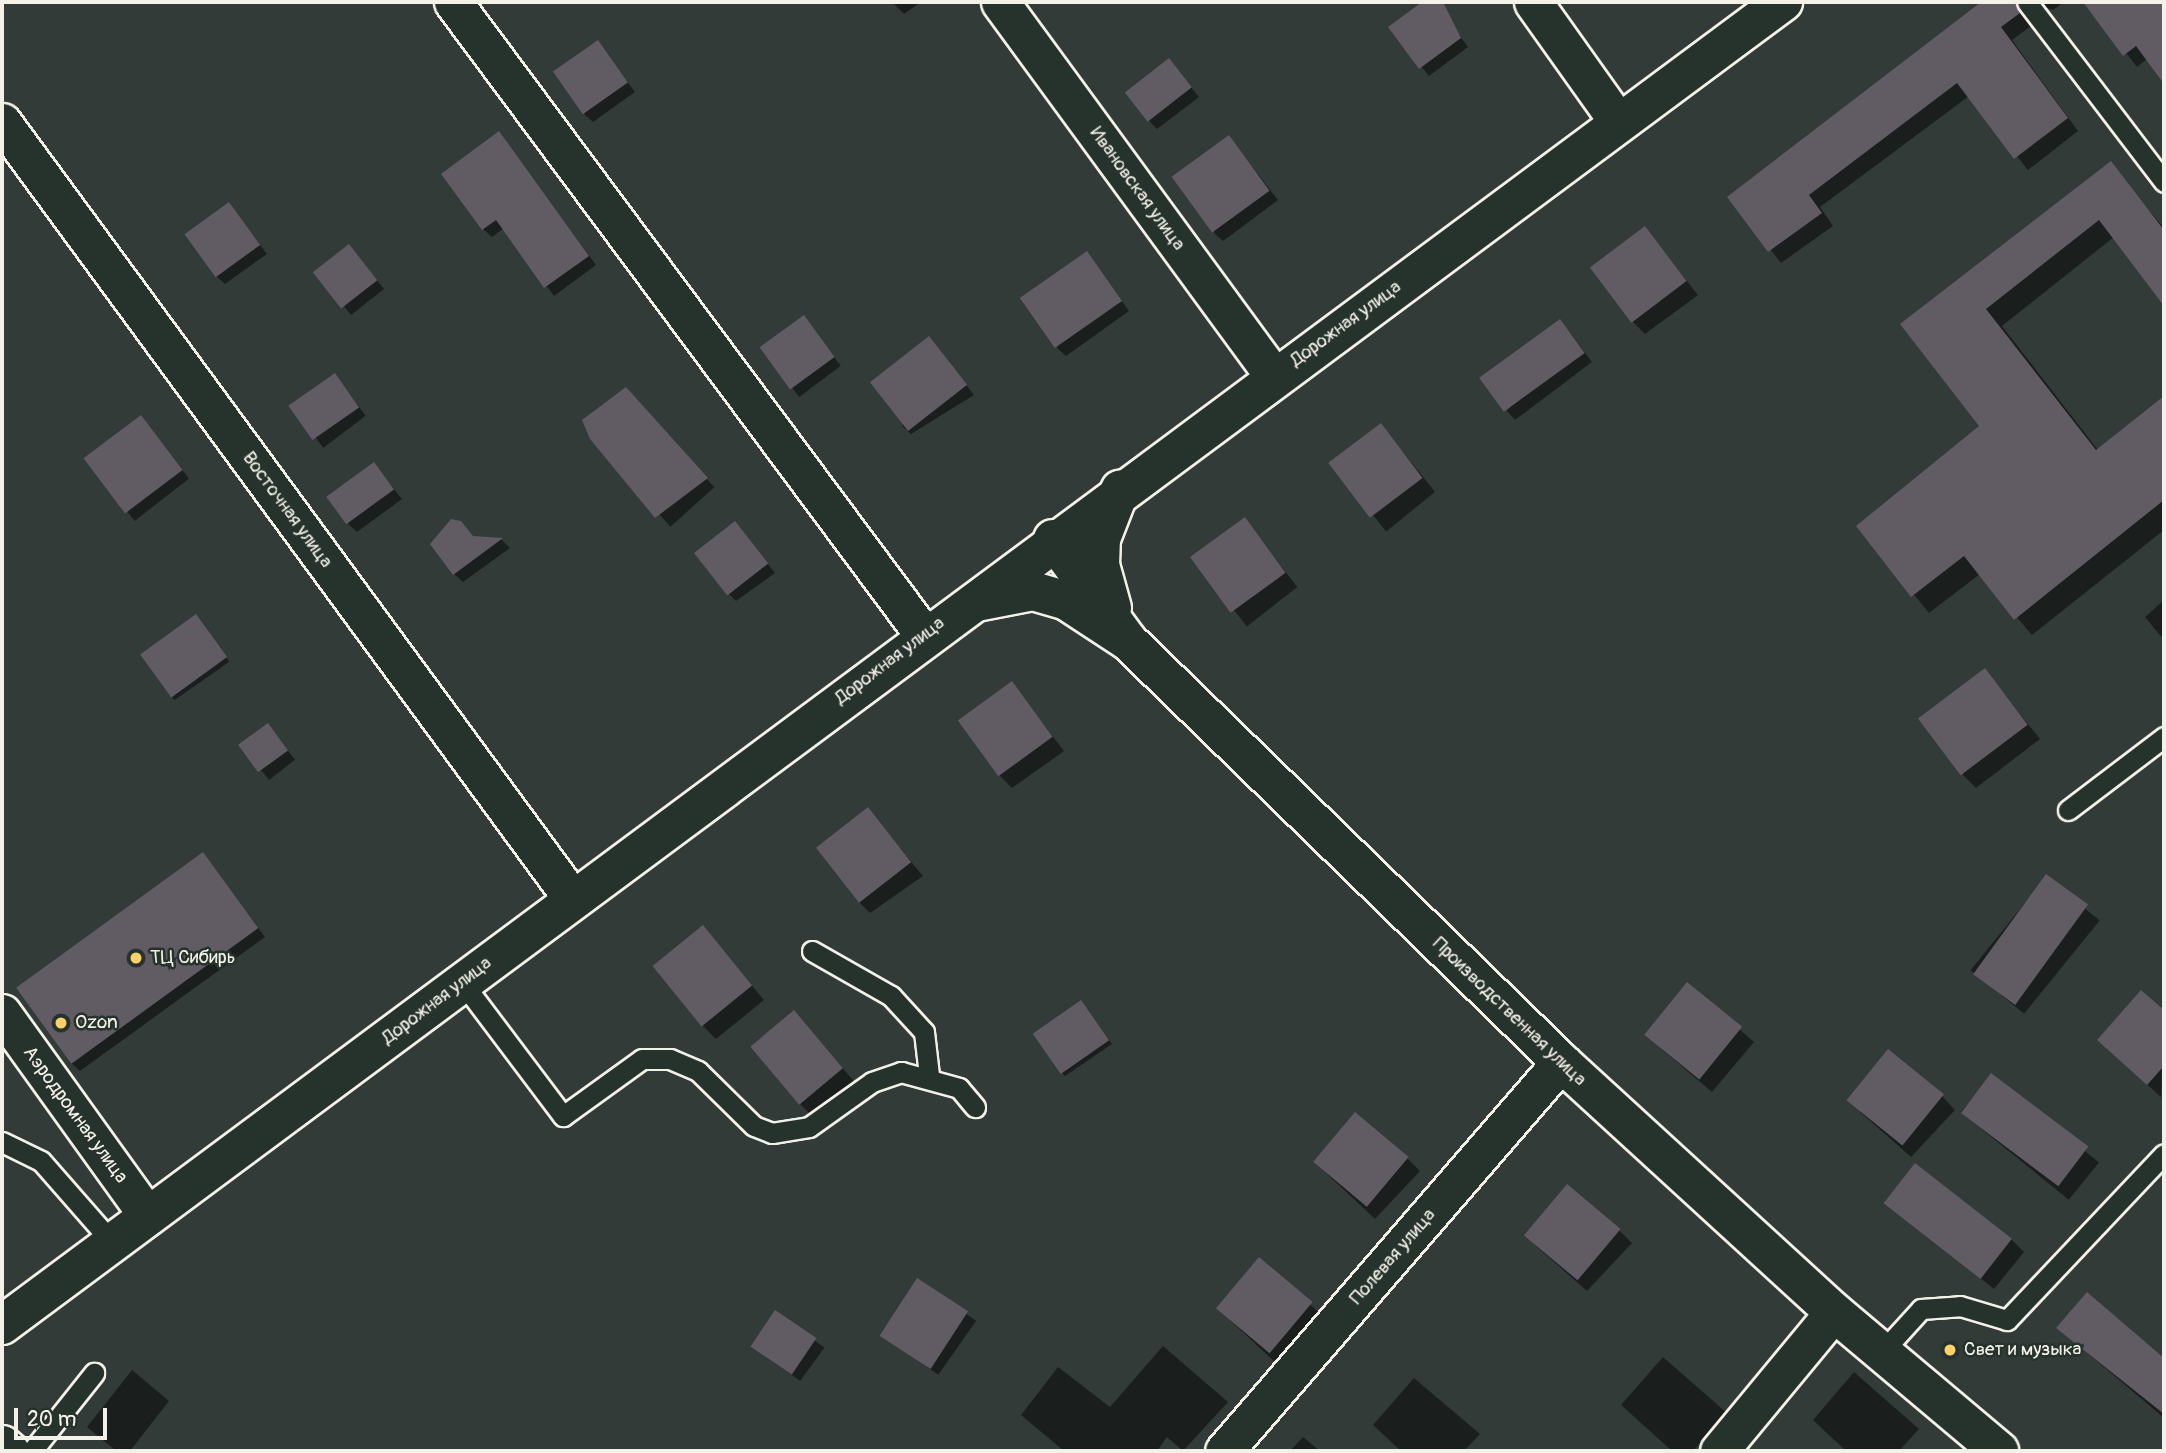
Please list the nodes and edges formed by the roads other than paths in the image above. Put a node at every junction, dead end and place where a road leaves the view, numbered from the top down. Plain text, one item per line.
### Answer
1 (453, 2) edge
2 (1000, 2) edge
3 (1533, 2) edge
4 (1783, 2) edge
5 (2027, 2) edge
6 (2, 122) edge
7 (1619, 123) junction
8 (2164, 182) edge
9 (1274, 377) junction
10 (1120, 489) junction
11 (1053, 539) junction
12 (961, 607) junction
13 (924, 635) junction
14 (1128, 641) junction
15 (2164, 737) edge
16 (2068, 810) dead end
17 (572, 898) junction
18 (812, 951) dead end
19 (462, 982) junction
20 (2, 1013) edge
21 (1561, 1062) junction
22 (929, 1075) junction
23 (975, 1107) dead end
24 (2, 1142) edge
25 (2164, 1154) edge
26 (148, 1216) junction
27 (112, 1242) junction
28 (1834, 1312) junction
29 (2, 1325) edge
30 (1882, 1352) junction
31 (94, 1373) dead end
32 (2, 1444) edge
33 (10, 1451) edge
34 (32, 1451) edge
35 (1224, 1451) edge
36 (1719, 1451) edge
37 (1999, 1451) edge

1 - 13 street
2 - 9 street, Ивановская улица
3 - 7 street
4 - 7 main road, Дорожная улица
5 - 8 lane
6 - 17 street, Восточная улица
7 - 9 main road, Дорожная улица
9 - 10 main road, Дорожная улица
10 - 11 main road, Дорожная улица
10 - 14 main road
11 - 12 main road, Дорожная улица
11 - 14 main road, Производственная улица
12 - 13 main road, Дорожная улица
12 - 14 main road
13 - 17 main road, Дорожная улица
14 - 21 main road, Производственная улица
15 - 16 lane
17 - 19 main road, Дорожная улица
18 - 22 lane
19 - 22 lane
19 - 26 main road, Дорожная улица
20 - 26 street, Аэродромная улица
21 - 28 main road, Производственная улица
21 - 35 street, Полевая улица
22 - 23 lane
24 - 27 lane
25 - 30 lane
26 - 27 main road, Дорожная улица
27 - 29 main road, Дорожная улица
28 - 30 main road, Производственная улица
28 - 36 street
30 - 37 main road, Производственная улица
31 - 34 lane
32 - 33 street

